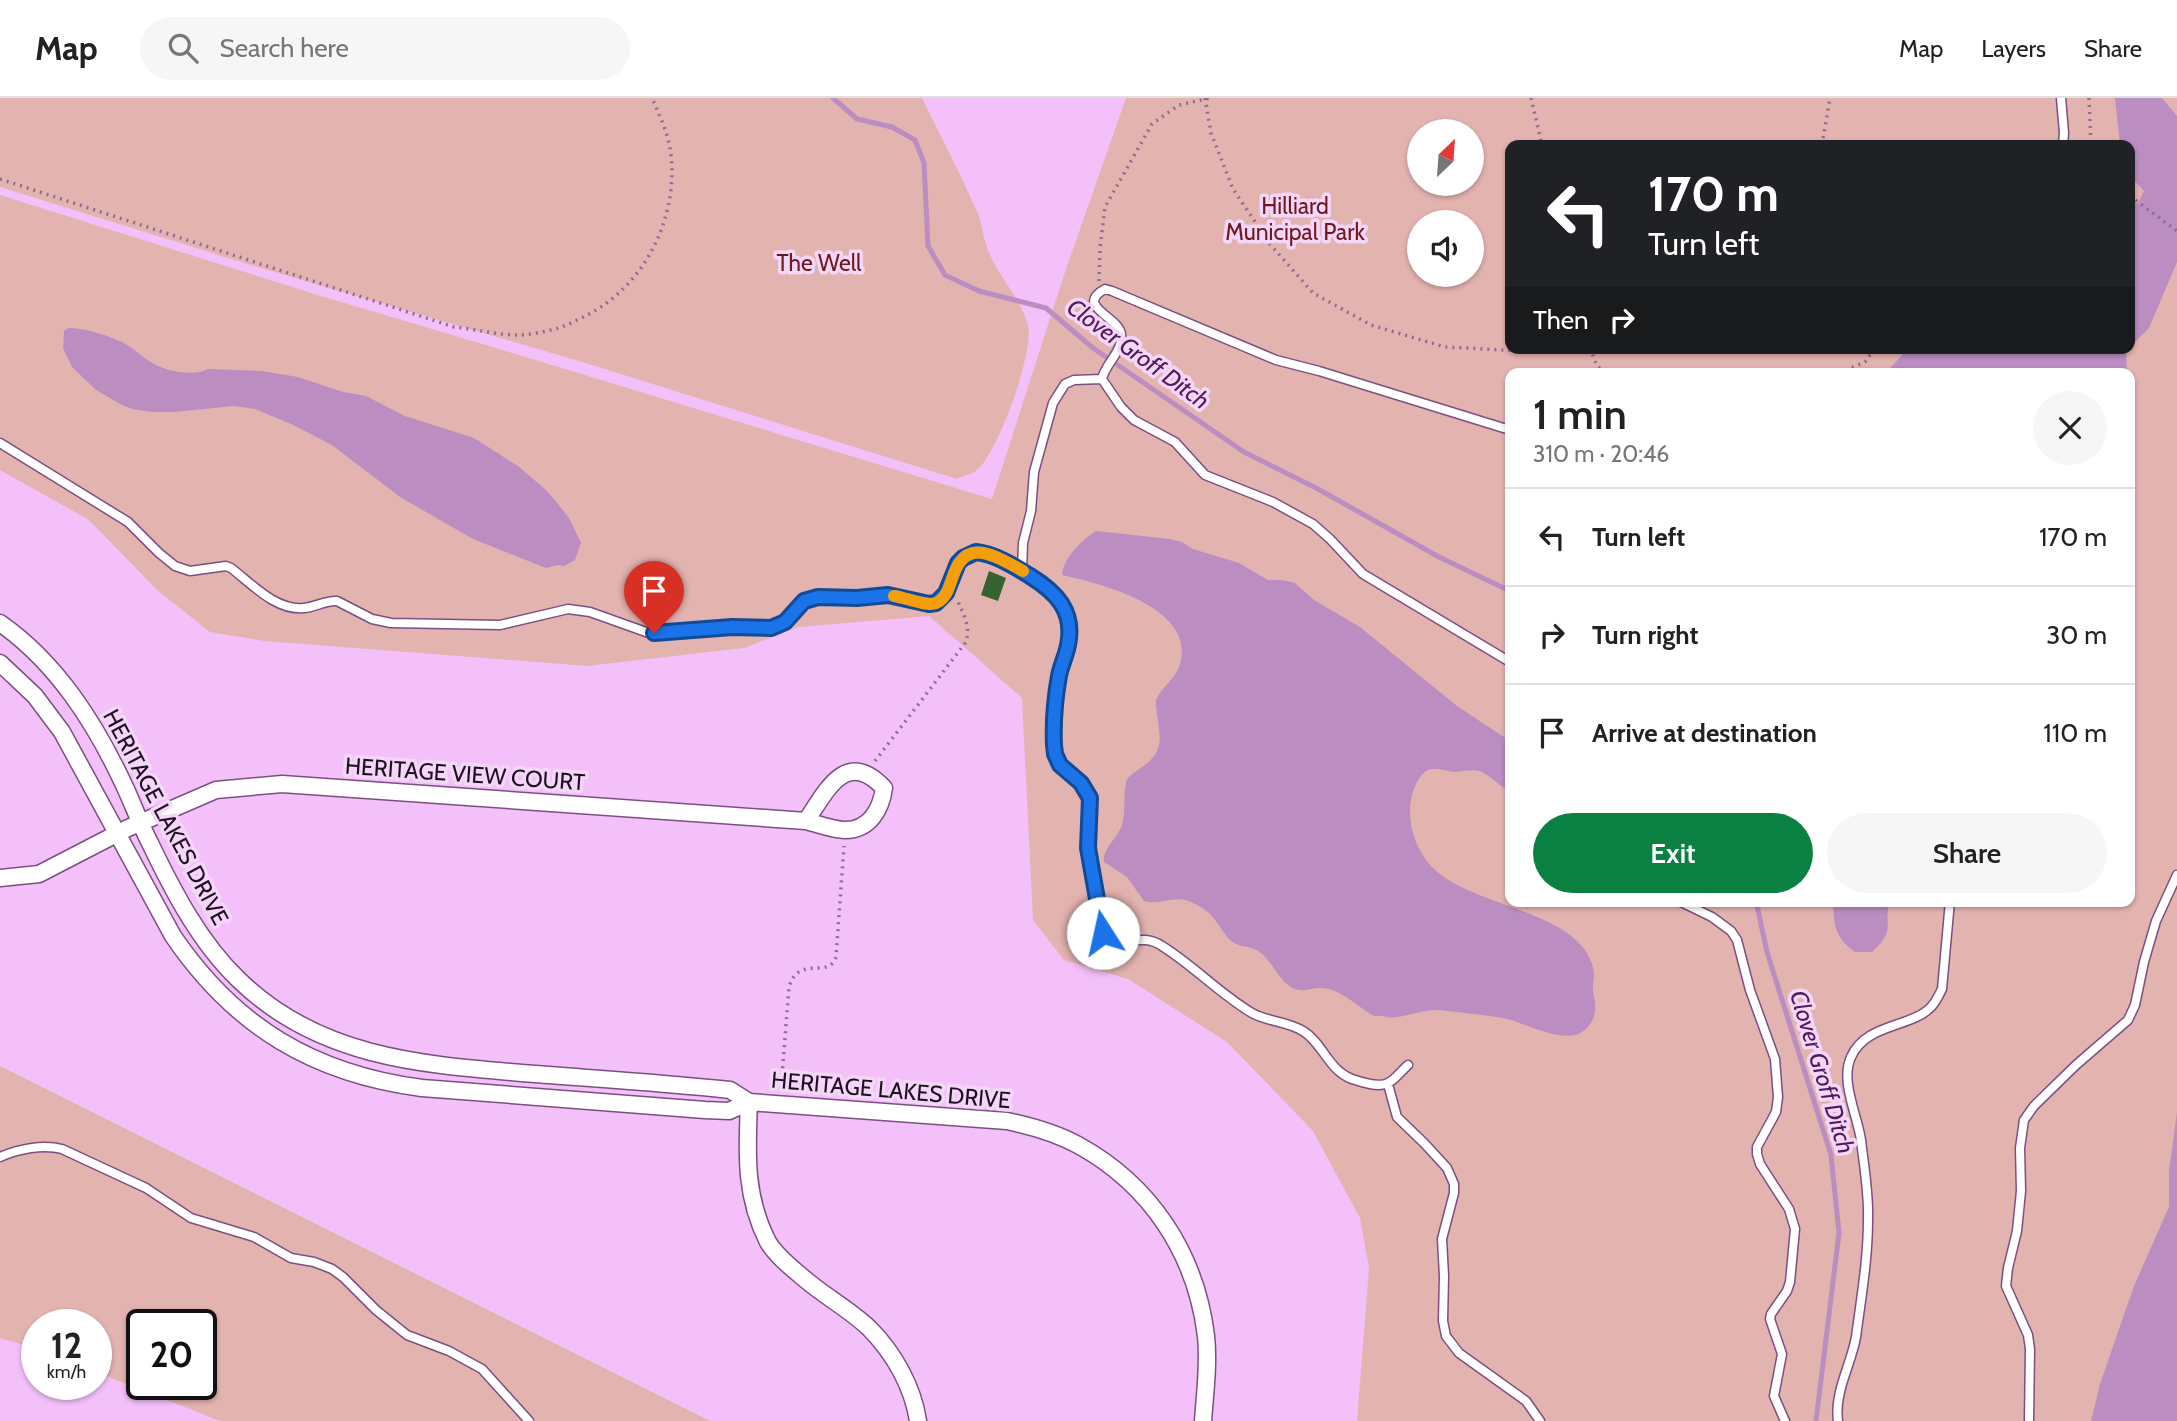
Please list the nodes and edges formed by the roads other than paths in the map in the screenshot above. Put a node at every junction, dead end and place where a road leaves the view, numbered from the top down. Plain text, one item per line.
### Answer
1 (2061, 98) edge
2 (2063, 140) edge
3 (1102, 379) junction
4 (1505, 428) edge
5 (0, 443) edge
6 (1022, 571) junction
7 (0, 623) edge
8 (1505, 659) edge
9 (0, 663) edge
10 (806, 821) junction
11 (128, 828) junction
12 (2177, 875) edge
13 (0, 878) edge
14 (1691, 907) edge
15 (1949, 907) edge
16 (1408, 1065) dead end
17 (1388, 1084) junction
18 (750, 1101) junction
19 (0, 1157) edge
20 (529, 1421) edge
21 (918, 1421) edge
22 (1203, 1421) edge
23 (1540, 1421) edge
24 (1785, 1421) edge
25 (1838, 1421) edge
26 (2029, 1421) edge

1 - 2 lane
3 - 4 lane
3 - 6 lane
3 - 8 lane
5 - 6 lane
6 - 17 lane
7 - 11 street, HERITAGE LAKES DRIVE
9 - 11 street, HERITAGE LAKES DRIVE
10 - 10 street, HERITAGE VIEW COURT
10 - 11 street, HERITAGE VIEW COURT
11 - 13 street, HERITAGE VIEW COURT
11 - 18 street, HERITAGE LAKES DRIVE
11 - 18 street, HERITAGE LAKES DRIVE
12 - 26 lane
14 - 24 lane
15 - 25 lane
16 - 17 lane
17 - 23 lane
18 - 21 street
18 - 22 street, HERITAGE LAKES DRIVE
19 - 20 lane

